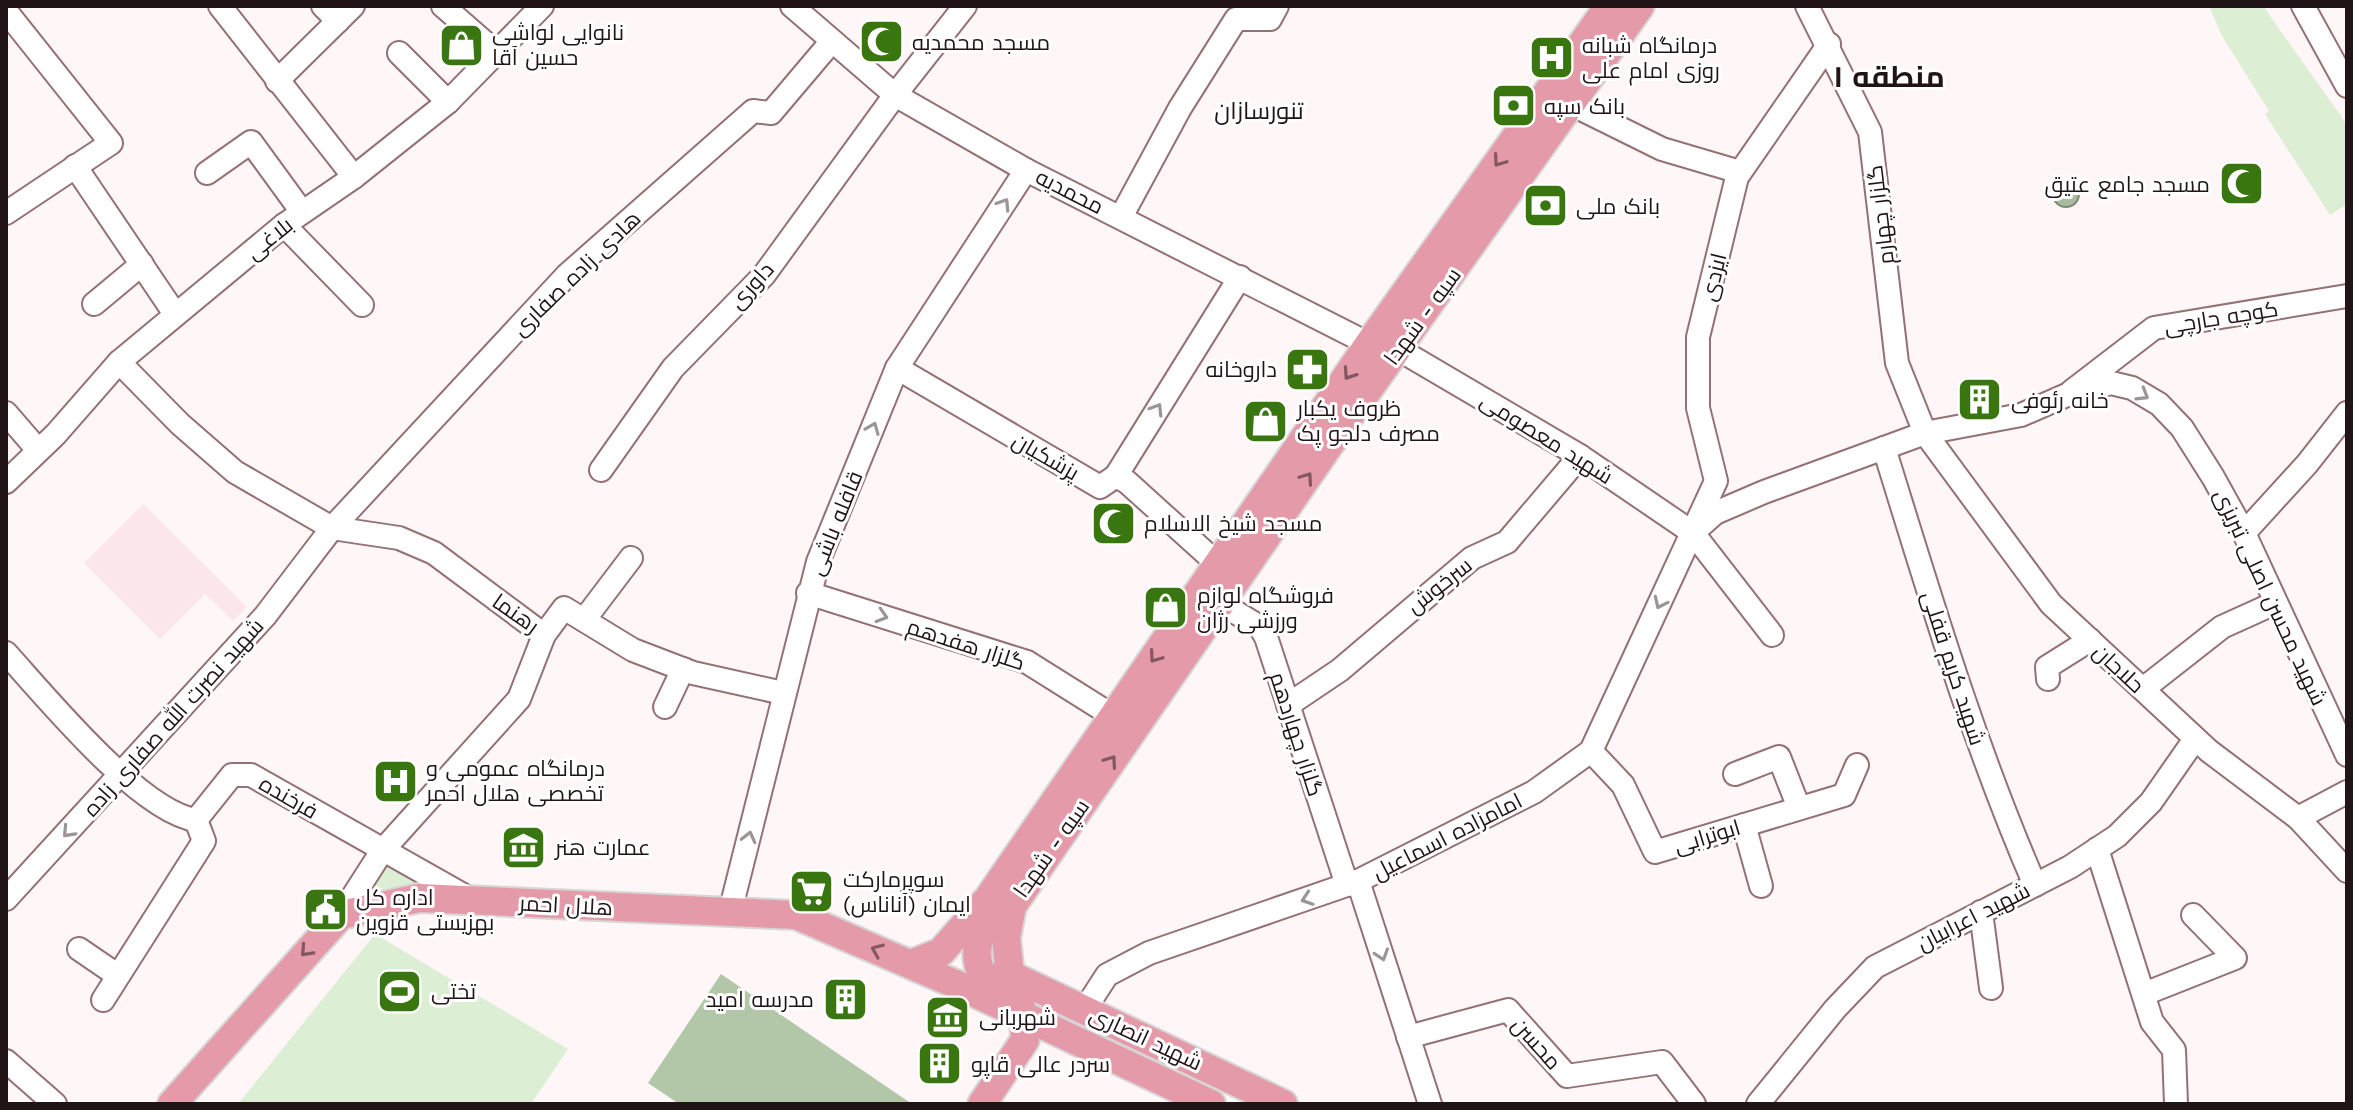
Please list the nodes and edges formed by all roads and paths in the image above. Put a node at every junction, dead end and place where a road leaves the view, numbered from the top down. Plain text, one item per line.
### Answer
1 (220, 6) edge
2 (443, 6) edge
3 (542, 6) edge
4 (792, 6) edge
5 (965, 6) edge
6 (1277, 6) edge
7 (1609, 6) edge
8 (1640, 6) edge
9 (1807, 6) edge
10 (2303, 6) edge
11 (6, 11) edge
12 (338, 11) edge
13 (832, 41) junction
14 (1829, 44) junction
15 (399, 53) dead end
16 (498, 54) junction
17 (277, 81) junction
18 (2347, 86) edge
19 (895, 95) junction
20 (448, 102) junction
21 (1571, 104) junction
22 (75, 166) junction
23 (1026, 170) junction
24 (1740, 172) junction
25 (207, 173) dead end
26 (354, 177) junction
27 (6, 213) edge
28 (1121, 217) junction
29 (293, 218) junction
30 (142, 264) junction
31 (1240, 277) junction
32 (2347, 296) edge
33 (94, 304) dead end
34 (362, 305) dead end
35 (175, 314) junction
36 (1369, 344) junction
37 (1398, 349) junction
38 (119, 362) junction
39 (897, 368) junction
40 (2069, 394) junction
41 (6, 413) edge
42 (2347, 413) edge
43 (1925, 433) junction
44 (1884, 448) junction
45 (38, 450) junction
46 (1580, 456) junction
47 (601, 470) dead end
48 (1116, 476) junction
49 (6, 482) edge
50 (332, 528) junction
51 (1693, 533) junction
52 (2244, 533) junction
53 (631, 558) dead end
54 (1220, 566) junction
55 (808, 593) junction
56 (1220, 603) junction
57 (2275, 603) junction
58 (584, 620) junction
59 (544, 635) junction
60 (1772, 635) dead end
61 (2090, 640) junction
62 (6, 653) edge
63 (683, 669) junction
64 (2048, 679) dead end
65 (2143, 689) junction
66 (783, 693) junction
67 (1288, 705) junction
68 (665, 707) dead end
69 (1113, 716) junction
70 (2195, 739) junction
71 (1591, 751) junction
72 (2347, 755) edge
73 (1857, 765) dead end
74 (121, 774) junction
75 (1735, 774) dead end
76 (2347, 792) edge
77 (1799, 808) junction
78 (2298, 818) junction
79 (196, 820) junction
80 (1744, 825) junction
81 (2097, 849) junction
82 (382, 851) junction
83 (2347, 871) edge
84 (1352, 883) junction
85 (2035, 885) junction
86 (1761, 886) dead end
87 (990, 896) junction
88 (6, 899) edge
89 (473, 900) junction
90 (730, 912) junction
91 (1981, 912) junction
92 (341, 915) junction
93 (2193, 915) dead end
94 (79, 949) dead end
95 (911, 964) junction
96 (117, 975) junction
97 (984, 980) junction
98 (1991, 988) dead end
99 (2144, 994) junction
100 (103, 1000) dead end
101 (1085, 1009) junction
102 (1024, 1017) junction
103 (1408, 1037) junction
104 (1170, 1048) junction
105 (6, 1061) edge
106 (1157, 1077) junction
107 (55, 1104) edge
108 (172, 1104) edge
109 (982, 1104) edge
110 (1211, 1104) edge
111 (1283, 1104) edge
112 (1430, 1104) edge
113 (1694, 1104) edge
114 (1758, 1104) edge
115 (2176, 1104) edge

1 - 17 street
2 - 16 street
3 - 16 street, بلاغی
4 - 13 street, محمدیه
5 - 19 street, داوری
6 - 28 street
7 -> 36 main road, سپه - شهدا
8 - 21 main road, سپه - شهدا
9 - 14 street, گلزار چهارم
10 - 18 street
11 - 22 street
12 - 17 street
13 - 19 street, محمدیه
13 - 50 street, هادی زاده صفاری
14 - 24 street, ایزدی
14 - 43 street, گلزار چهارم
15 - 20 street
16 - 20 street, بلاغی
17 - 26 street
19 - 23 street, محمدیه
19 - 47 street, داوری
20 - 26 street, بلاغی
21 - 24 street
21 - 37 main road, سپه - شهدا
22 - 27 street
22 - 30 street
23 - 28 street, محمدیه
39 -> 23 street, قافله باشی
24 - 51 street, ایزدی
25 - 29 street
26 - 29 street, بلاغی
28 - 31 street, محمدیه
29 - 34 street
29 - 35 street, بلاغی
30 - 33 street
30 - 35 street
31 - 36 street, محمدیه
48 -> 31 street
32 - 40 street, کوچه جارچی
35 - 38 street, بلاغی
36 -> 54 main road, سپه - شهدا
37 - 46 street, شهید معصومی
56 -> 37 main road, سپه - شهدا
38 - 45 street, بلاغی
38 - 50 street
39 - 48 street, پزشکیان
55 -> 39 street, قافله باشی
40 - 43 street
40 -> 52 street, شهید محسن اصلی تبریزی
41 - 45 street
42 - 52 street
43 - 44 street
43 - 61 street, حلاجان
44 - 51 street
44 - 85 street, شهید کریم قفلی
45 - 49 street, بلاغی
46 - 51 street, شهید معصومی
46 - 67 street, سرخوش
48 - 54 street
50 - 59 street, رهنما
50 - 74 street, شهید نصرت الله صفاری زاده
51 - 60 street, شهید معصومی
51 -> 71 street, امامزاده اسماعیل
52 - 57 street, شهید محسن اصلی تبریزی
53 - 58 street
54 -> 69 main road, سپه - شهدا
55 - 66 street, قافله باشی
55 -> 69 street, گلزار هفدهم
56 - 67 street, گلزار چهاردهم
97 -> 56 main road, سپه - شهدا
57 - 65 street
57 - 72 street, شهید محسن اصلی تبریزی
58 - 59 street, رهنما
58 - 63 street
59 - 82 street
61 - 64 street
61 - 65 street, حلاجان
62 - 74 street
63 - 66 street
63 - 68 street
65 - 70 street, حلاجان
90 -> 66 street, قافله باشی
67 - 84 street, گلزار چهاردهم
69 - 87 main road, سپه - شهدا
70 - 78 street, حلاجان
70 - 81 street, شهید اعرابیان
71 - 80 street, ابوترابی
71 - 84 street, امامزاده اسماعیل
73 - 77 street, ابوترابی
74 - 79 street
74 -> 88 street, شهید نصرت الله صفاری زاده
75 - 77 street
76 - 78 street
77 - 80 street, ابوترابی
78 - 83 street, حلاجان
79 - 82 street, فرخنده
79 - 96 street
80 - 86 street
81 - 85 street, شهید اعرابیان
81 - 99 street
82 - 89 street, فرخنده
82 - 92 street
84 -> 101 street, امامزاده اسماعیل
84 -> 103 street, گلزار چهاردهم
85 - 91 street, شهید اعرابیان
87 - 95 main road
87 - 97 main road, سپه - شهدا
89 - 90 main road, هلال احمر
89 - 92 main road, هلال احمر
95 -> 90 main road, هلال احمر
91 - 98 street
91 - 114 street, شهید اعرابیان
92 -> 108 main road
93 - 99 street
94 - 96 street
95 - 97 main road, هلال احمر
96 - 100 street
97 - 101 main road, شهید انصاری
97 - 102 main road
99 - 115 street
101 - 104 main road, شهید انصاری
102 - 106 main road, شهید انصاری
102 - 109 main road
103 - 112 street, گلزار چهاردهم
103 - 113 street, محسن
104 - 106 main road
104 - 111 main road, شهید انصاری
105 - 107 street
106 - 110 main road, شهید انصاری

